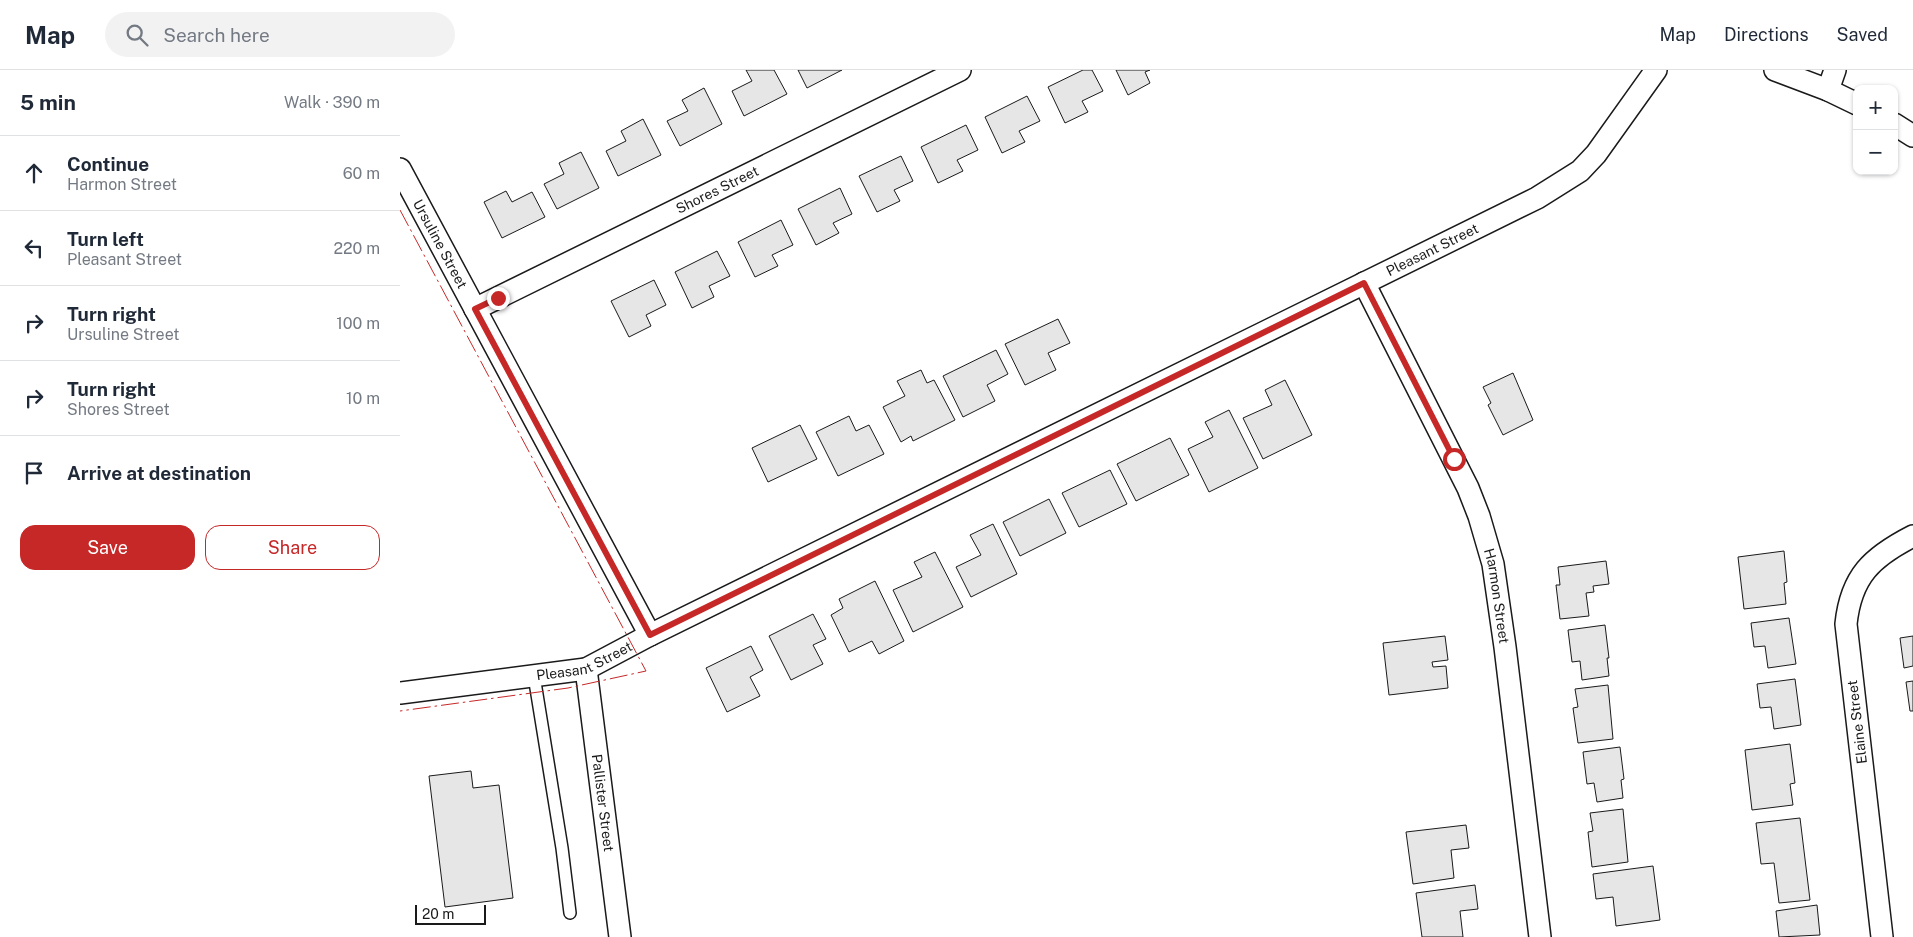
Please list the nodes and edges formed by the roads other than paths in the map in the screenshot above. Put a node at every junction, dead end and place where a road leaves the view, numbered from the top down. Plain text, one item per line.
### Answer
1 (960, 70) edge
2 (1656, 70) edge
3 (1775, 70) edge
4 (1832, 80) edge
5 (1853, 100) edge
6 (1898, 127) edge
7 (1913, 136) edge
8 (400, 169) edge
9 (1364, 283) junction
10 (475, 309) junction
11 (1913, 536) edge
12 (650, 635) junction
13 (586, 669) junction
14 (534, 676) junction
15 (400, 693) edge
16 (570, 913) dead end
17 (620, 937) edge
18 (1540, 937) edge
19 (1882, 937) edge

1 - 10 street, Shores Street
2 - 9 street, Pleasant Street
3 - 4 street
4 - 5 street
6 - 7 street
8 - 10 street, Ursuline Street
9 - 12 street, Pleasant Street
9 - 18 street, Harmon Street
10 - 12 street, Ursuline Street
11 - 19 street, Elaine Street
12 - 13 street, Pleasant Street
13 - 14 street, Pleasant Street
13 - 17 street, Pallister Street
14 - 15 street, Pleasant Street
14 - 16 lane

